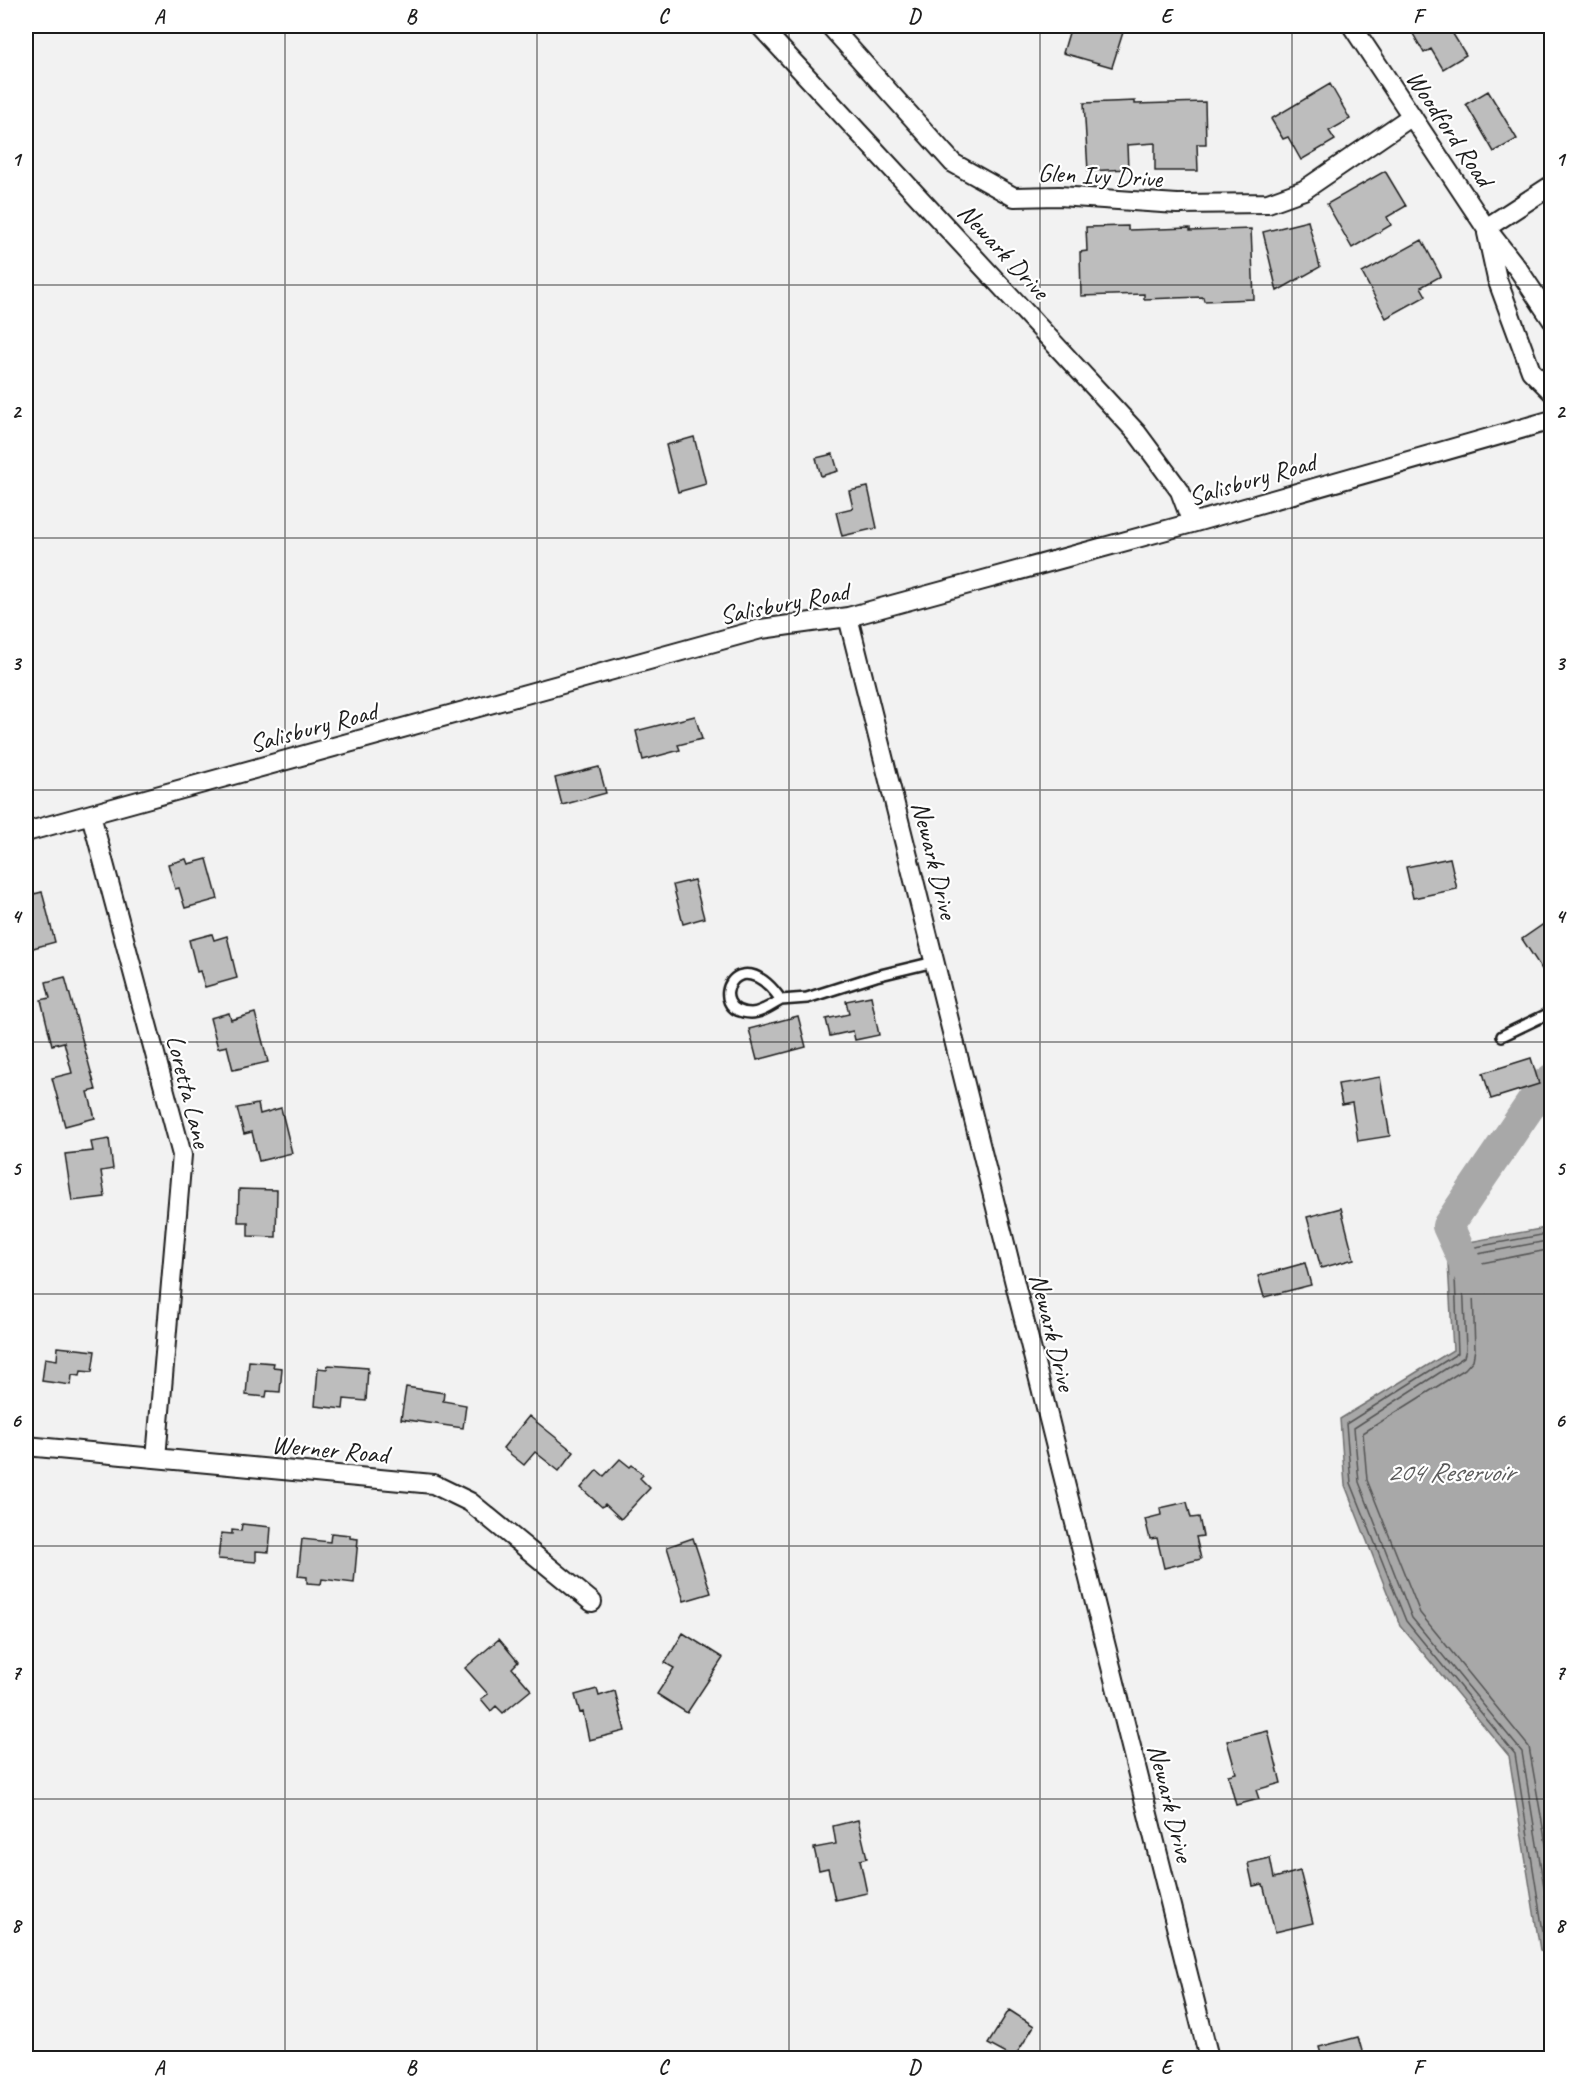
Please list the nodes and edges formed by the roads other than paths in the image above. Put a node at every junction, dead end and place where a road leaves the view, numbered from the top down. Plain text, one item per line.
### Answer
1 (760, 26) edge
2 (830, 26) edge
3 (1352, 26) edge
4 (1412, 116) junction
5 (1551, 185) edge
6 (1486, 228) junction
7 (1551, 320) edge
8 (1551, 392) edge
9 (1551, 420) edge
10 (1192, 523) junction
11 (848, 617) junction
12 (91, 815) junction
13 (26, 832) edge
14 (934, 962) junction
15 (781, 1000) junction
16 (1551, 1012) edge
17 (1502, 1036) dead end
18 (26, 1446) edge
19 (156, 1458) junction
20 (592, 1602) dead end
21 (1209, 2058) edge

1 - 10 street, Newark Drive
2 - 4 street, Glen Ivy Drive
3 - 4 street, Woodford Road
4 - 6 street, Woodford Road
5 - 6 street
6 - 7 street, Woodford Road
6 - 8 street, Woodford Road
9 - 10 street, Salisbury Road
10 - 11 street, Salisbury Road
11 - 12 street, Salisbury Road
11 - 14 street, Newark Drive
12 - 13 street, Salisbury Road
12 - 19 street, Loretta Lane
14 - 15 lane
14 - 21 street, Newark Drive
15 - 15 lane
16 - 17 lane
18 - 19 street, Werner Road
19 - 20 street, Werner Road

